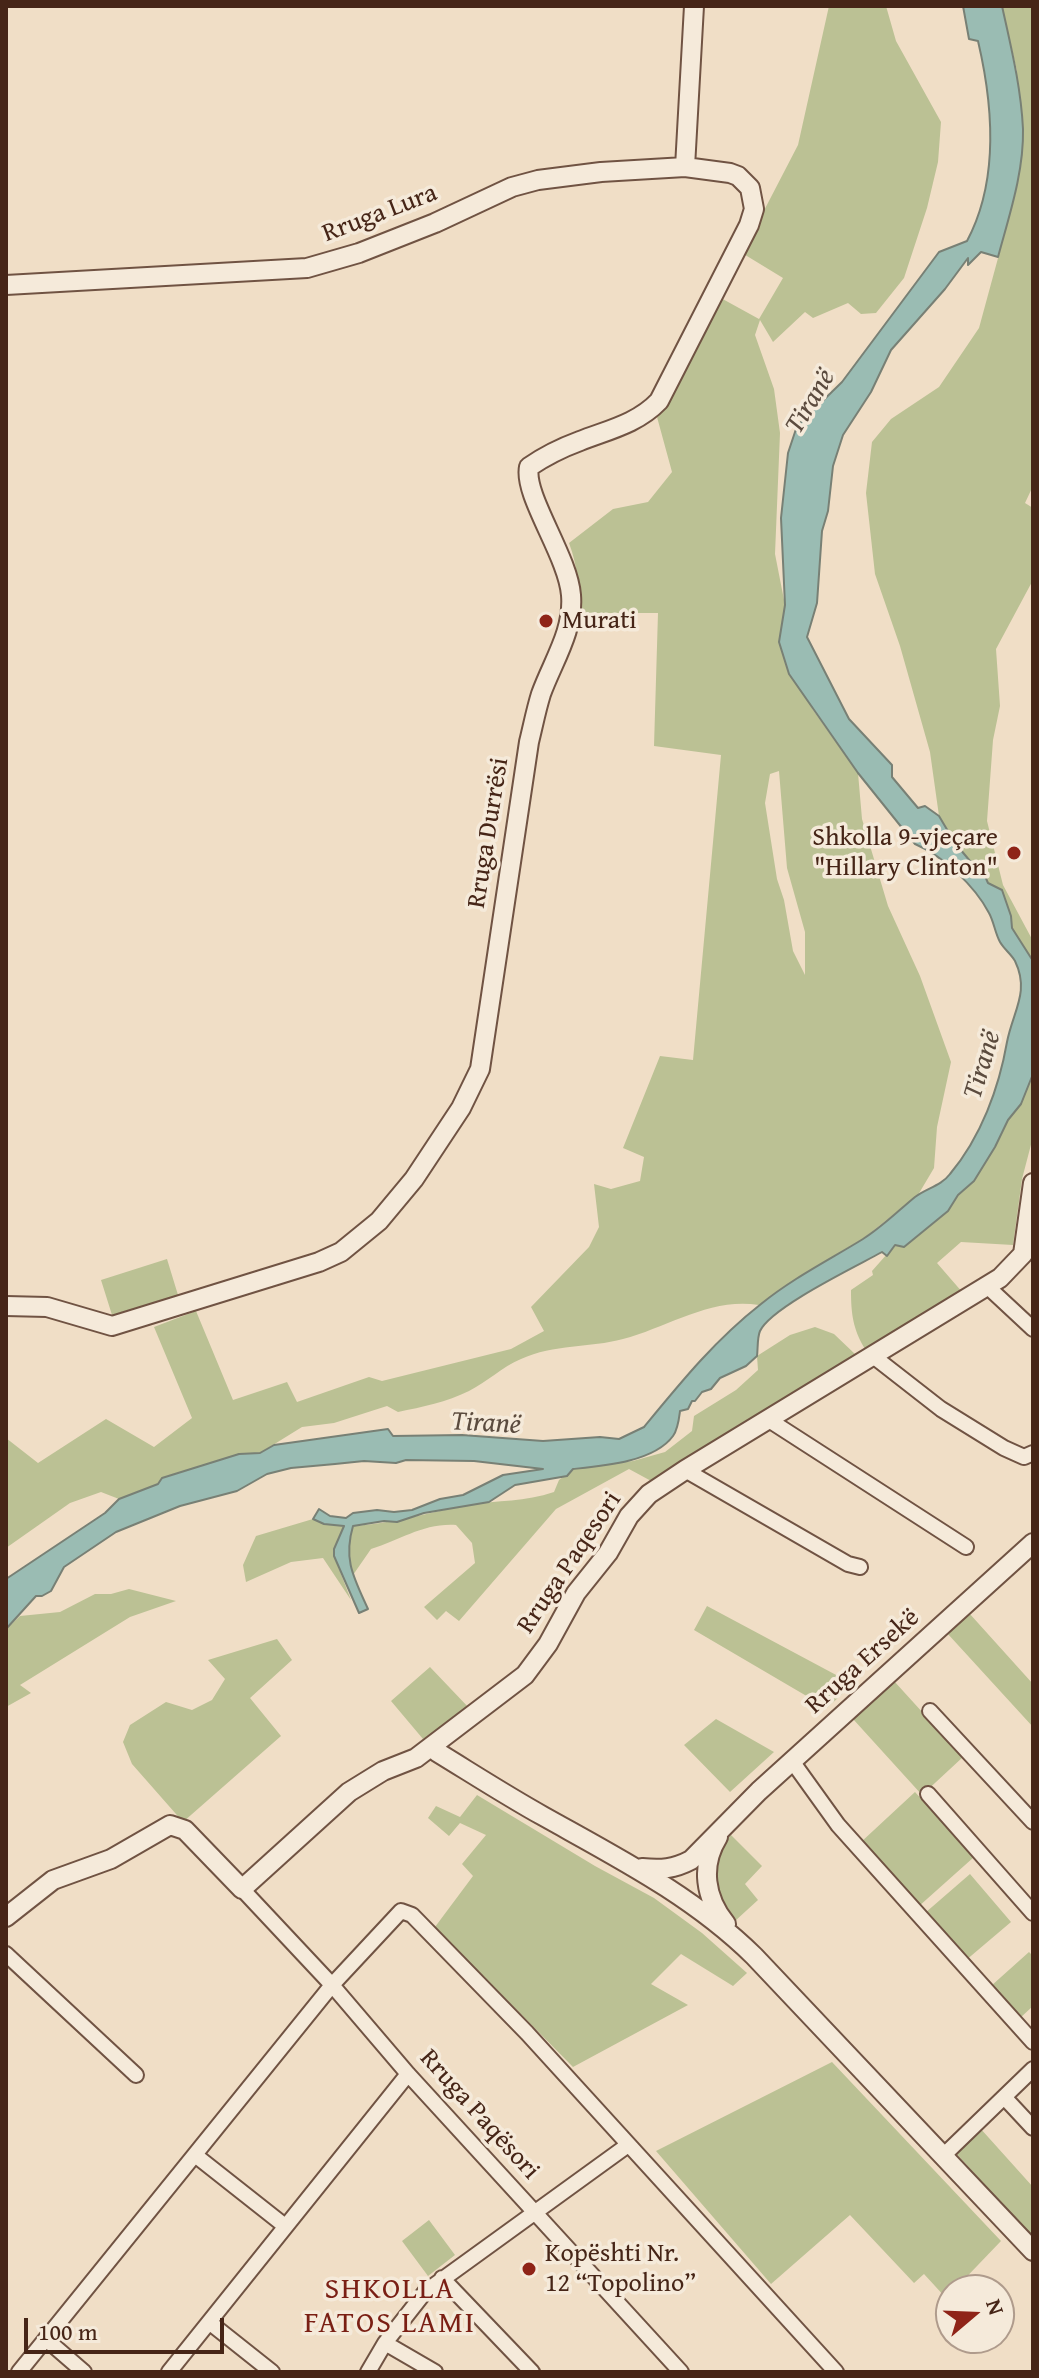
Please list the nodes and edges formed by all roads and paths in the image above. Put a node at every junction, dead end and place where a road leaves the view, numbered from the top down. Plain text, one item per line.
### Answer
1 (694, 6) edge
2 (685, 167) junction
3 (753, 198) joint
4 (6, 285) edge
5 (1033, 1183) edge
6 (1028, 1256) edge
7 (989, 1288) junction
8 (6, 1306) edge
9 (1033, 1329) edge
10 (873, 1356) junction
11 (769, 1420) junction
12 (1033, 1453) edge
13 (685, 1470) junction
14 (1033, 1543) edge
15 (966, 1547) dead end
16 (860, 1567) dead end
17 (930, 1711) dead end
18 (432, 1746) junction
19 (792, 1761) junction
20 (928, 1794) dead end
21 (1033, 1822) edge
22 (698, 1864) junction
23 (633, 1866) junction
24 (242, 1889) junction
25 (682, 1896) junction
26 (7, 1913) edge
27 (1033, 1913) edge
28 (742, 1945) junction
29 (6, 1954) edge
30 (332, 1985) junction
31 (1033, 2042) edge
32 (1033, 2069) edge
33 (408, 2074) junction
34 (136, 2075) dead end
35 (1005, 2098) junction
36 (1033, 2128) edge
37 (628, 2145) junction
38 (195, 2155) junction
39 (943, 2156) junction
40 (535, 2213) junction
41 (285, 2226) junction
42 (1033, 2251) edge
43 (442, 2278) junction
44 (209, 2322) junction
45 (47, 2340) junction
46 (385, 2343) junction
47 (19, 2372) edge
48 (84, 2372) edge
49 (169, 2372) edge
50 (272, 2372) edge
51 (368, 2372) edge
52 (435, 2372) edge
53 (532, 2372) edge
54 (681, 2372) edge
55 (836, 2372) edge

1 - 2 street
2 - 3 street, Rruga Lura
2 - 4 street, Rruga Lura
3 - 8 street, Rruga Durrësi
5 - 6 street, Rruga Paqesori
6 - 7 street, Rruga Paqesori
7 - 9 street
7 - 10 street, Rruga Paqesori
10 - 11 street, Rruga Paqesori
10 - 12 street
11 - 13 street, Rruga Paqesori
11 - 15 street
13 - 16 street
13 - 18 street, Rruga Paqesori
14 - 19 street, Rruga Ersekë
17 - 21 street
18 - 23 street
18 - 24 street, Rruga Paqesori
19 - 22 street, Rruga Ersekë
19 - 31 street
20 - 27 street
22 - 23 street
22 - 25 street
22 - 28 street
23 - 25 street
24 - 26 street
24 - 30 street, Rruga Paqësori
25 - 28 street
28 - 39 street
29 - 34 street
30 - 33 street, Rruga Paqësori
30 - 37 street
30 - 38 street
32 - 35 street
33 - 40 street, Rruga Paqësori
33 - 41 street
35 - 36 street
35 - 39 street
37 - 40 street
37 - 55 street
38 - 41 street
38 - 45 street
39 - 42 street
40 - 43 street
40 - 54 street, Rruga Paqësori
41 - 44 street
43 - 46 street
43 - 53 street
44 - 49 street
44 - 50 street
45 - 47 street
45 - 48 street
46 - 51 street
46 - 52 street

